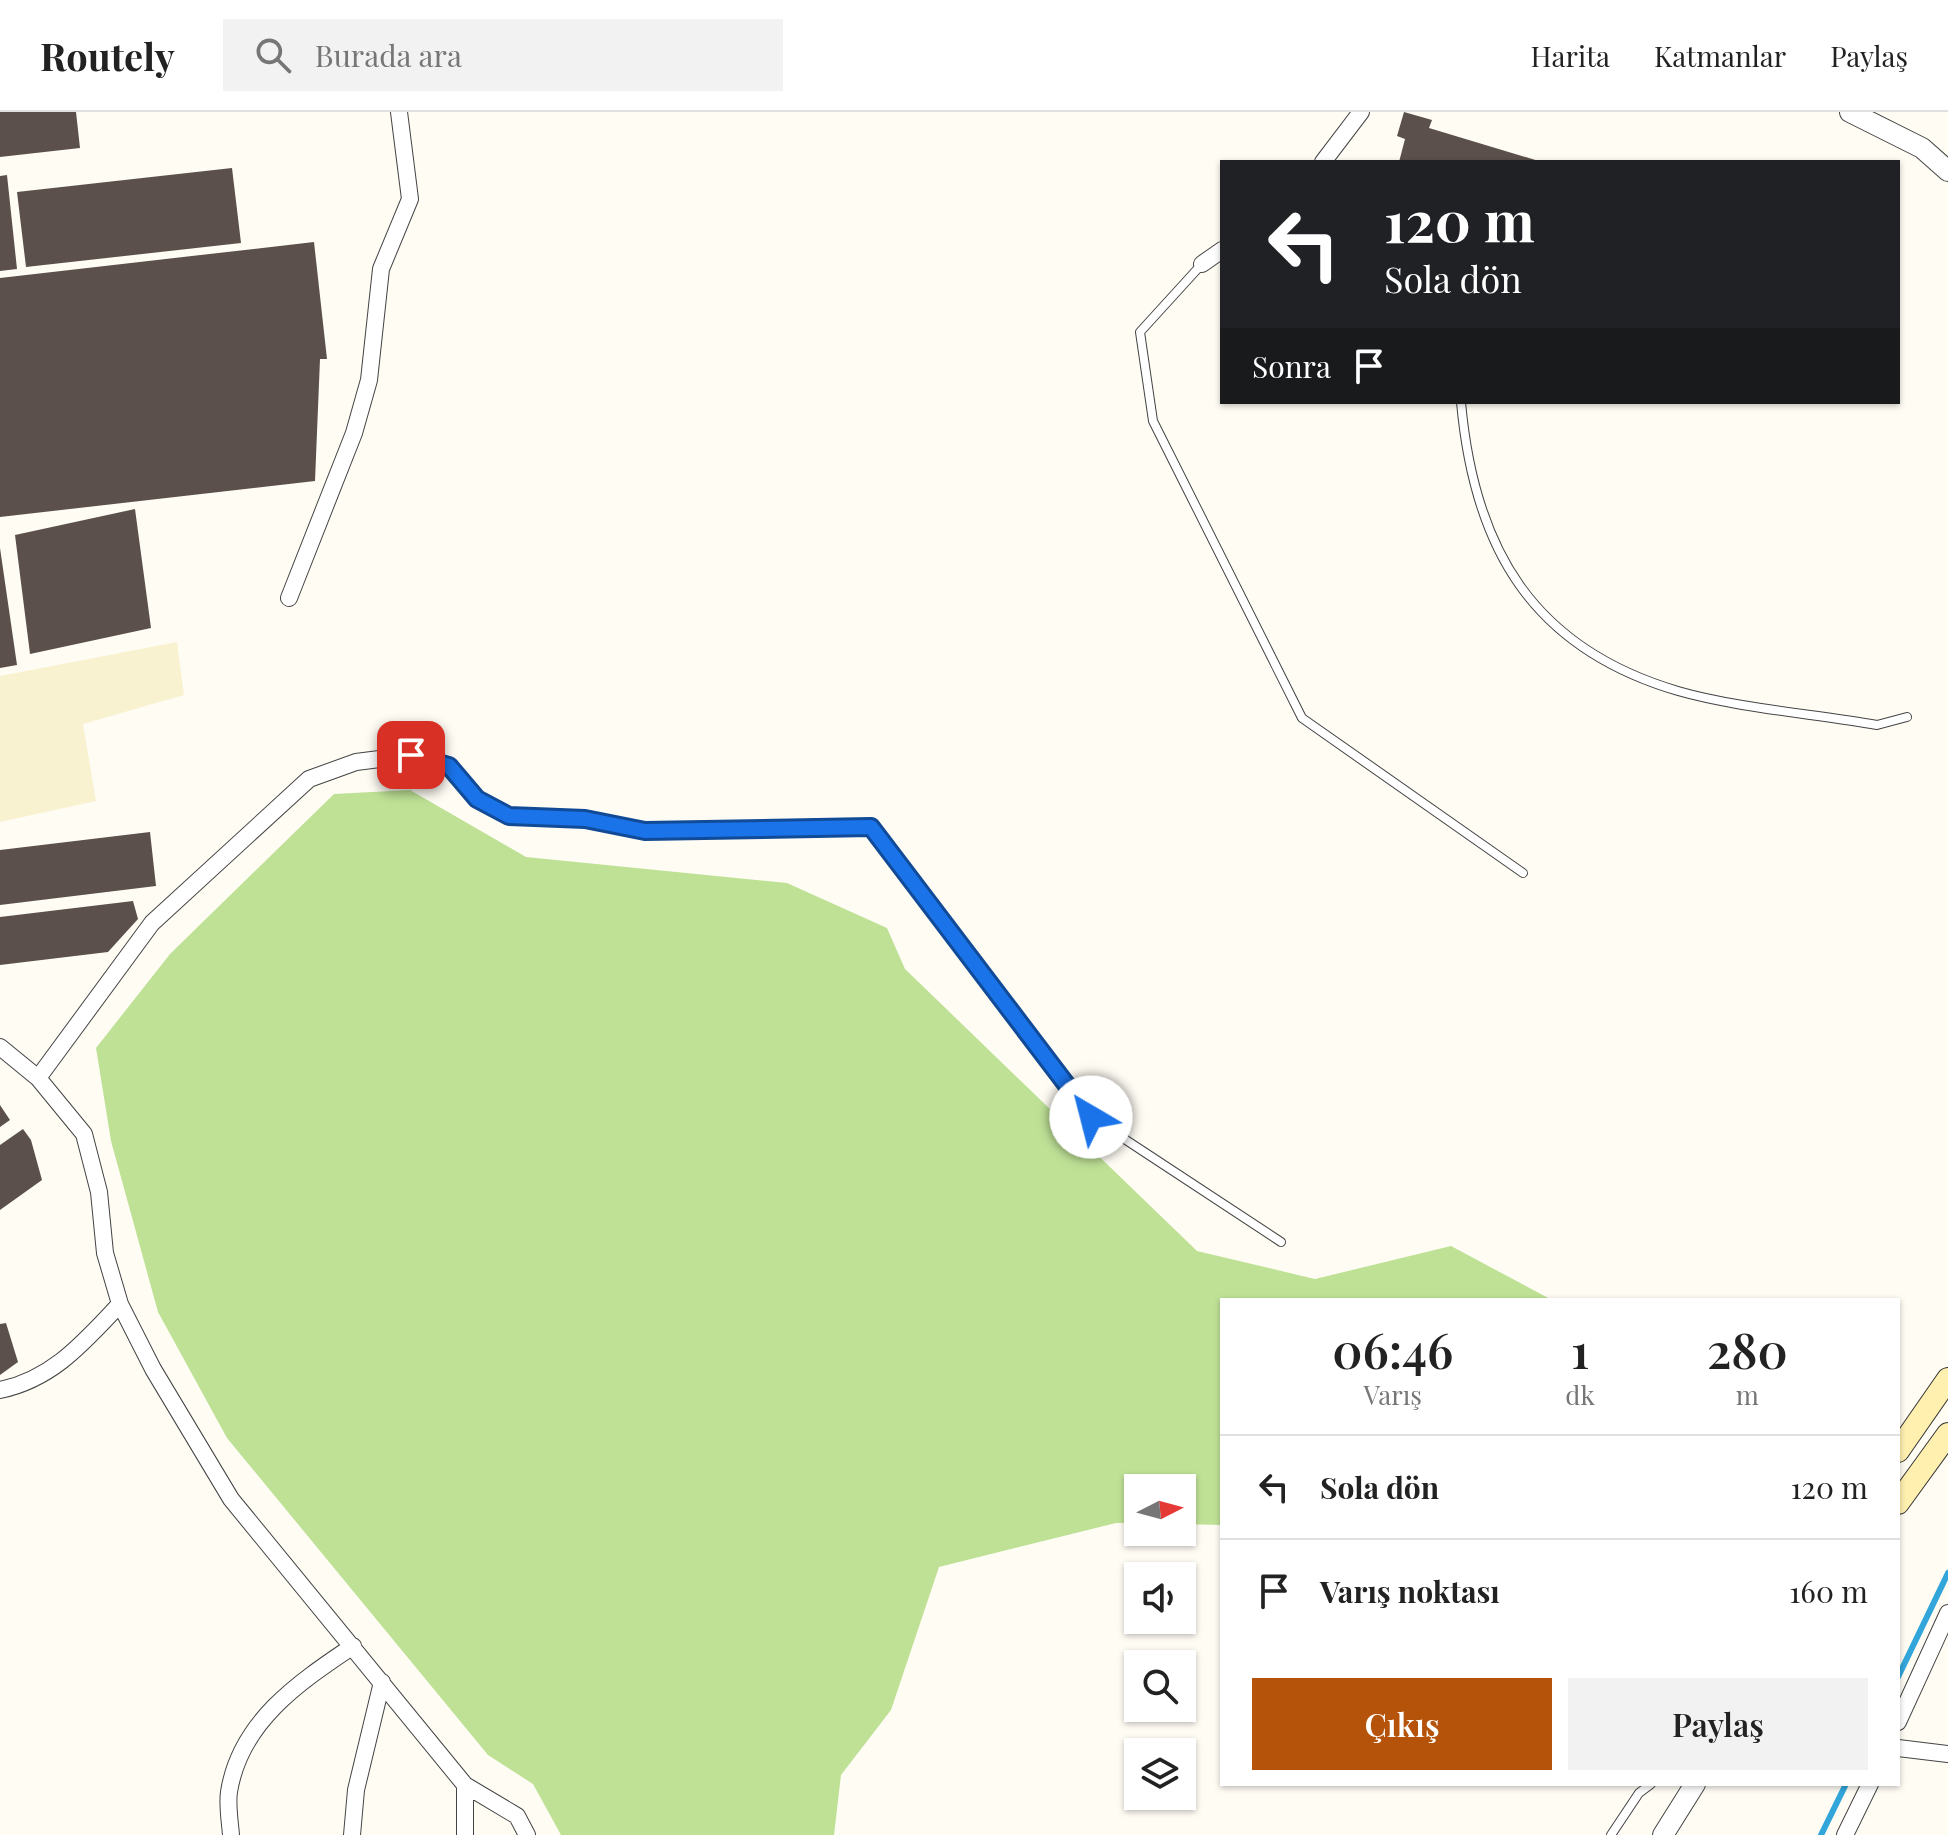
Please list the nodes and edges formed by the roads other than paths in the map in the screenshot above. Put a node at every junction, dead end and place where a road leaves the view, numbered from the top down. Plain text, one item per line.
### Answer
1 (399, 112) edge
2 (1361, 112) edge
3 (1850, 112) edge
4 (1325, 160) edge
5 (1948, 171) edge
6 (1220, 251) edge
7 (1202, 264) joint
8 (1461, 404) edge
9 (289, 598) dead end
10 (1907, 717) dead end
11 (871, 827) joint
12 (1523, 873) dead end
13 (0, 1047) edge
14 (38, 1078) junction
15 (1281, 1242) dead end
16 (120, 1304) junction
17 (1948, 1379) edge
18 (0, 1390) edge
19 (1948, 1434) edge
20 (1900, 1448) edge
21 (1900, 1500) edge
22 (1948, 1613) edge
23 (353, 1646) junction
24 (382, 1682) junction
25 (1900, 1718) edge
26 (1900, 1748) edge
27 (1948, 1754) edge
28 (465, 1785) junction
29 (1648, 1786) edge
30 (1694, 1786) edge
31 (1869, 1786) edge
32 (231, 1835) edge
33 (352, 1835) edge
34 (465, 1835) edge
35 (527, 1835) edge
36 (1611, 1835) edge
37 (1663, 1835) edge
38 (1845, 1835) edge

1 - 9 street
2 - 4 street
3 - 5 street
6 - 7 street
7 - 12 lane
8 - 10 lane
11 - 14 street
11 - 15 lane
13 - 14 street
14 - 16 street
16 - 18 street
16 - 23 street
17 - 20 main road
19 - 21 main road
22 - 25 street
23 - 24 street
23 - 32 street
24 - 28 street
24 - 33 street
26 - 27 street
28 - 34 street
28 - 35 street
29 - 36 lane
30 - 37 street
31 - 38 street

